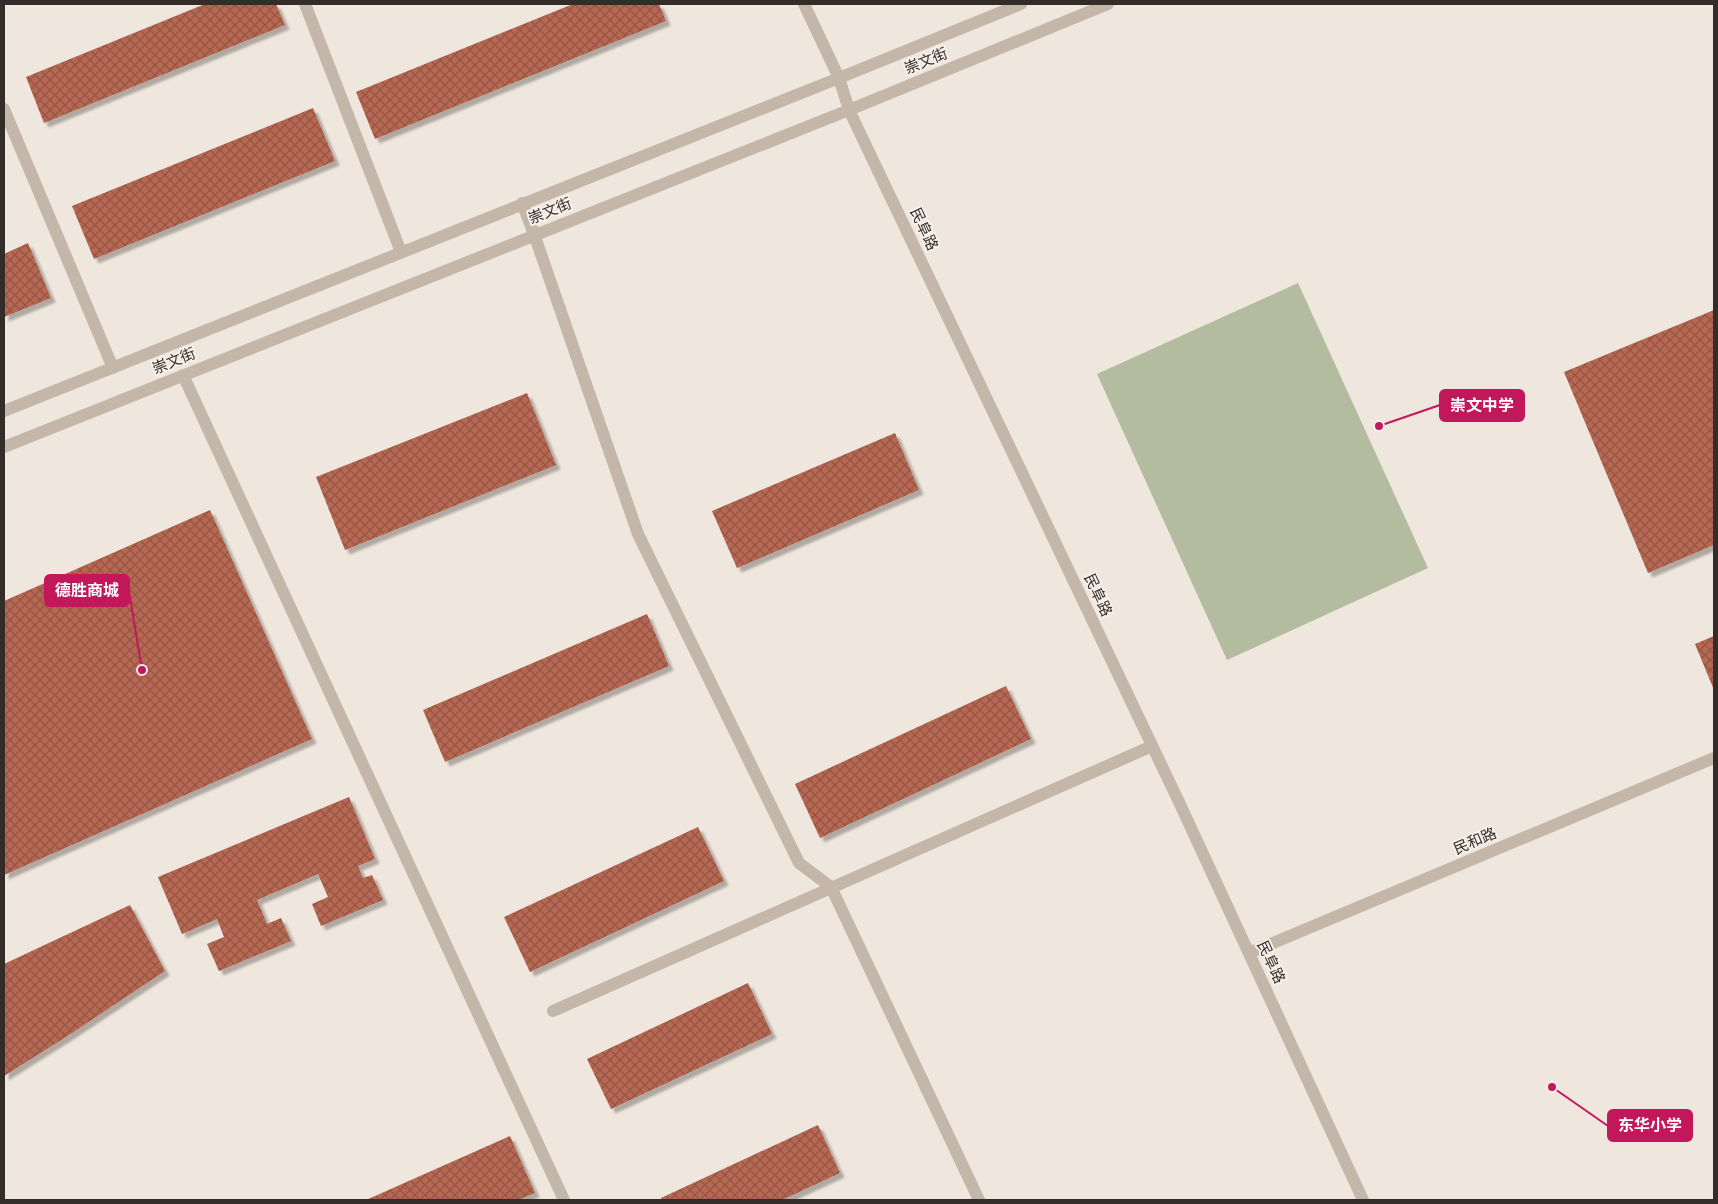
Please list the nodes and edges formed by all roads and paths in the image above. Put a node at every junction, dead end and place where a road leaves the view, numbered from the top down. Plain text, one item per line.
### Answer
1 (305, 4) edge
2 (804, 4) edge
3 (1021, 4) edge
4 (1108, 4) edge
5 (839, 78) junction
6 (4, 109) edge
7 (849, 110) junction
8 (522, 203) junction
9 (534, 234) junction
10 (400, 252) junction
11 (113, 368) junction
12 (184, 375) junction
13 (4, 411) edge
14 (4, 447) edge
15 (1152, 746) junction
16 (1714, 758) edge
17 (831, 887) junction
18 (1249, 954) junction
19 (553, 1011) dead end
20 (564, 1200) edge
21 (979, 1200) edge
22 (1363, 1200) edge

1 - 10 street
2 - 5 street, 民阜路
3 - 5 street, 崇文街
4 - 7 street, 崇文街
5 - 7 street, 民阜路
5 - 8 street, 崇文街
6 - 11 street
7 - 9 street, 崇文街
7 - 15 street, 民阜路
8 - 9 street
8 - 10 street, 崇文街
9 - 12 street, 崇文街
9 - 17 street
10 - 11 street, 崇文街
11 - 13 street, 崇文街
12 - 14 street, 崇文街
12 - 20 street
15 - 17 street
15 - 18 street, 民阜路
16 - 18 street, 民和路
17 - 19 street
17 - 21 street
18 - 22 street, 民阜路

